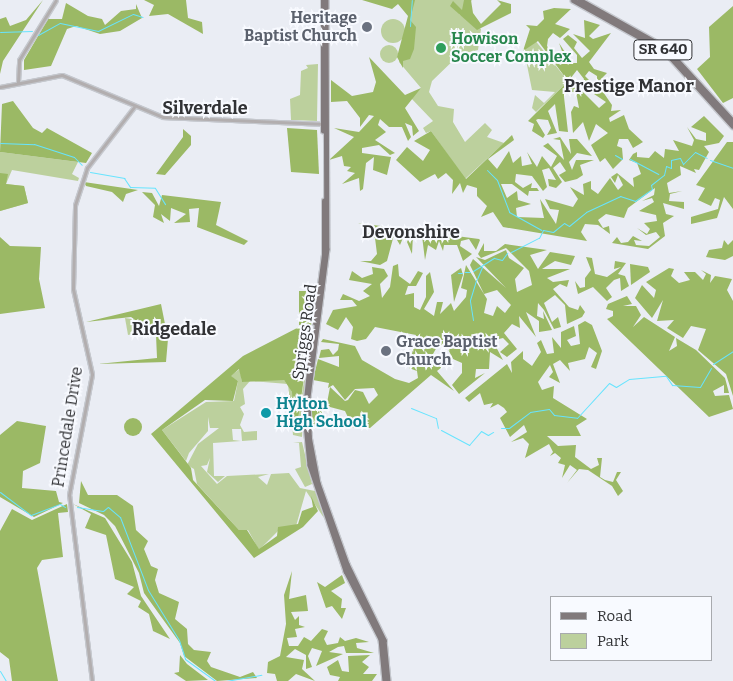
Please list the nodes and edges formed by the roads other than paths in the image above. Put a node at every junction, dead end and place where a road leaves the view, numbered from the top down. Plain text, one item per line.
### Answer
1 (56, 0) edge
2 (325, 0) edge
3 (573, 0) edge
4 (580, 0) edge
5 (18, 82) junction
6 (0, 87) edge
7 (134, 107) junction
8 (733, 121) edge
9 (324, 124) junction
10 (733, 126) edge
11 (92, 681) edge
12 (386, 681) edge

1 - 5 street
2 - 9 main road, Spriggs Road
3 - 10 main road, SR 640
4 - 8 main road, SR 640
5 - 6 street
5 - 7 street
7 - 9 street
7 - 11 street, Princedale Drive
9 - 12 main road, Spriggs Road

